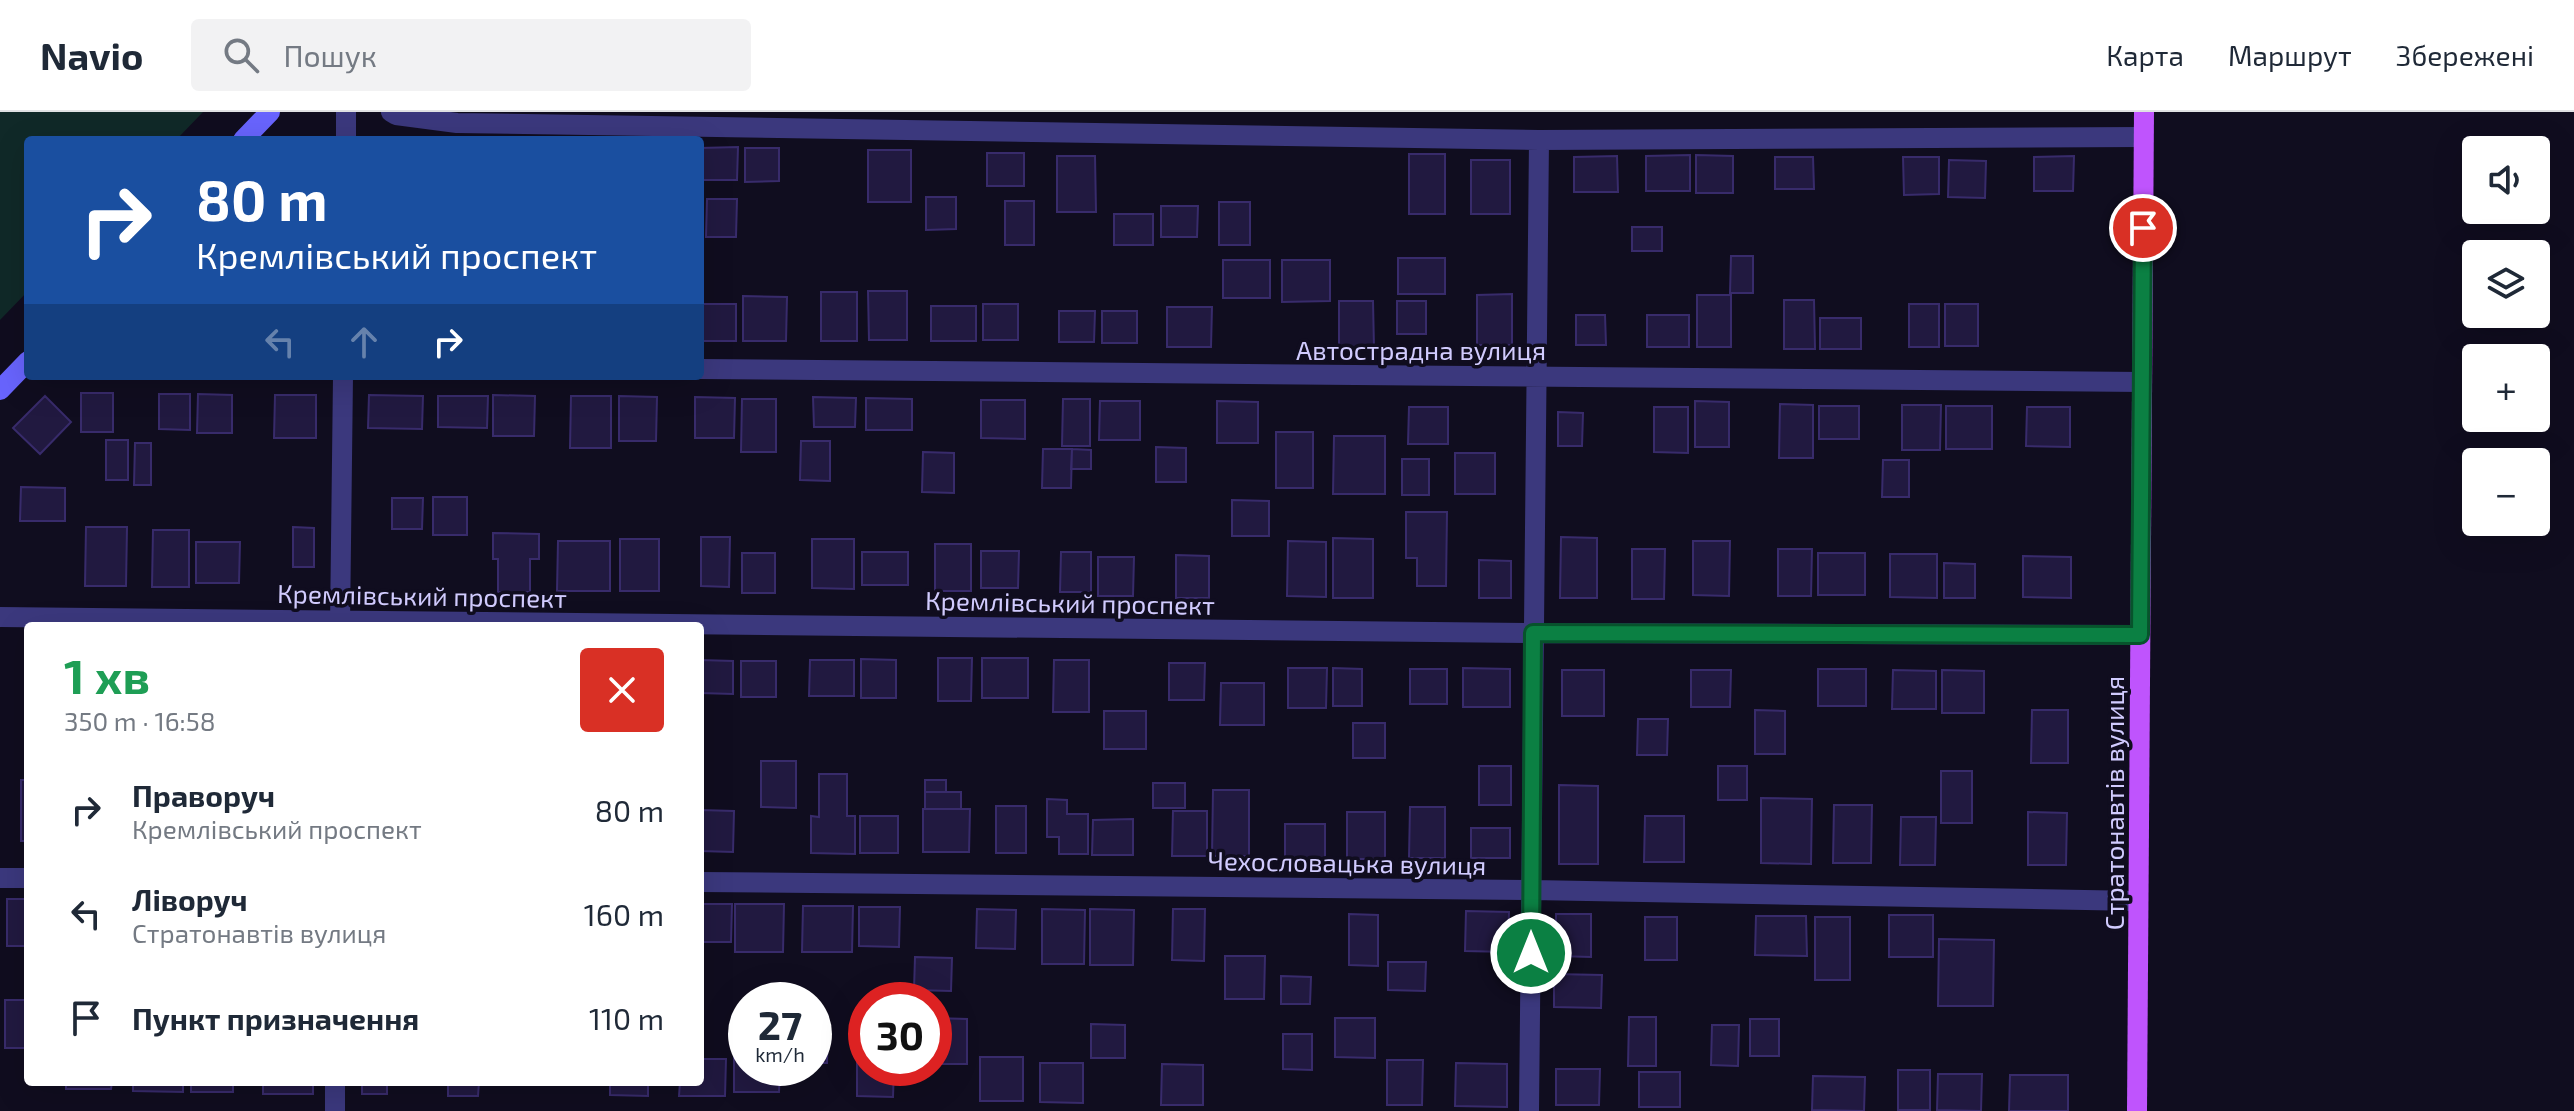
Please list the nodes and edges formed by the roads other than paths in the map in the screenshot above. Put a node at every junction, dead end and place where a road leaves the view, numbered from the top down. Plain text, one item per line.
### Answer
1 (270, 112) edge
2 (346, 112) edge
3 (391, 112) edge
4 (2144, 112) edge
5 (247, 136) edge
6 (346, 136) edge
7 (2143, 137) junction
8 (1539, 140) junction
9 (24, 367) edge
10 (704, 369) edge
11 (1537, 376) junction
12 (343, 380) edge
13 (2142, 382) junction
14 (0, 390) edge
15 (0, 617) edge
16 (283, 622) edge
17 (340, 622) edge
18 (704, 626) edge
19 (1533, 633) junction
20 (2140, 635) junction
21 (0, 878) edge
22 (24, 878) edge
23 (704, 882) edge
24 (1532, 890) junction
25 (2138, 901) junction
26 (335, 1086) edge
27 (335, 1111) edge
28 (1529, 1111) edge
29 (2137, 1111) edge

1 - 5 street
2 - 6 street
3 - 8 street
4 - 7 main road, Стратонавтів вулиця
7 - 8 street
7 - 13 main road, Стратонавтів вулиця
8 - 11 street
9 - 14 street
10 - 11 street, Автострадна вулиця
11 - 13 street, Автострадна вулиця
11 - 19 street
12 - 17 street
13 - 20 main road, Стратонавтів вулиця
15 - 16 street, Кремлівський проспект
18 - 19 street, Кремлівський проспект
19 - 20 street, Кремлівський проспект
19 - 24 street
20 - 25 main road, Стратонавтів вулиця
21 - 22 street
23 - 24 street, Чехословацька вулиця
24 - 25 street, Чехословацька вулиця
24 - 28 street
25 - 29 main road, Стратонавтів вулиця
26 - 27 street

